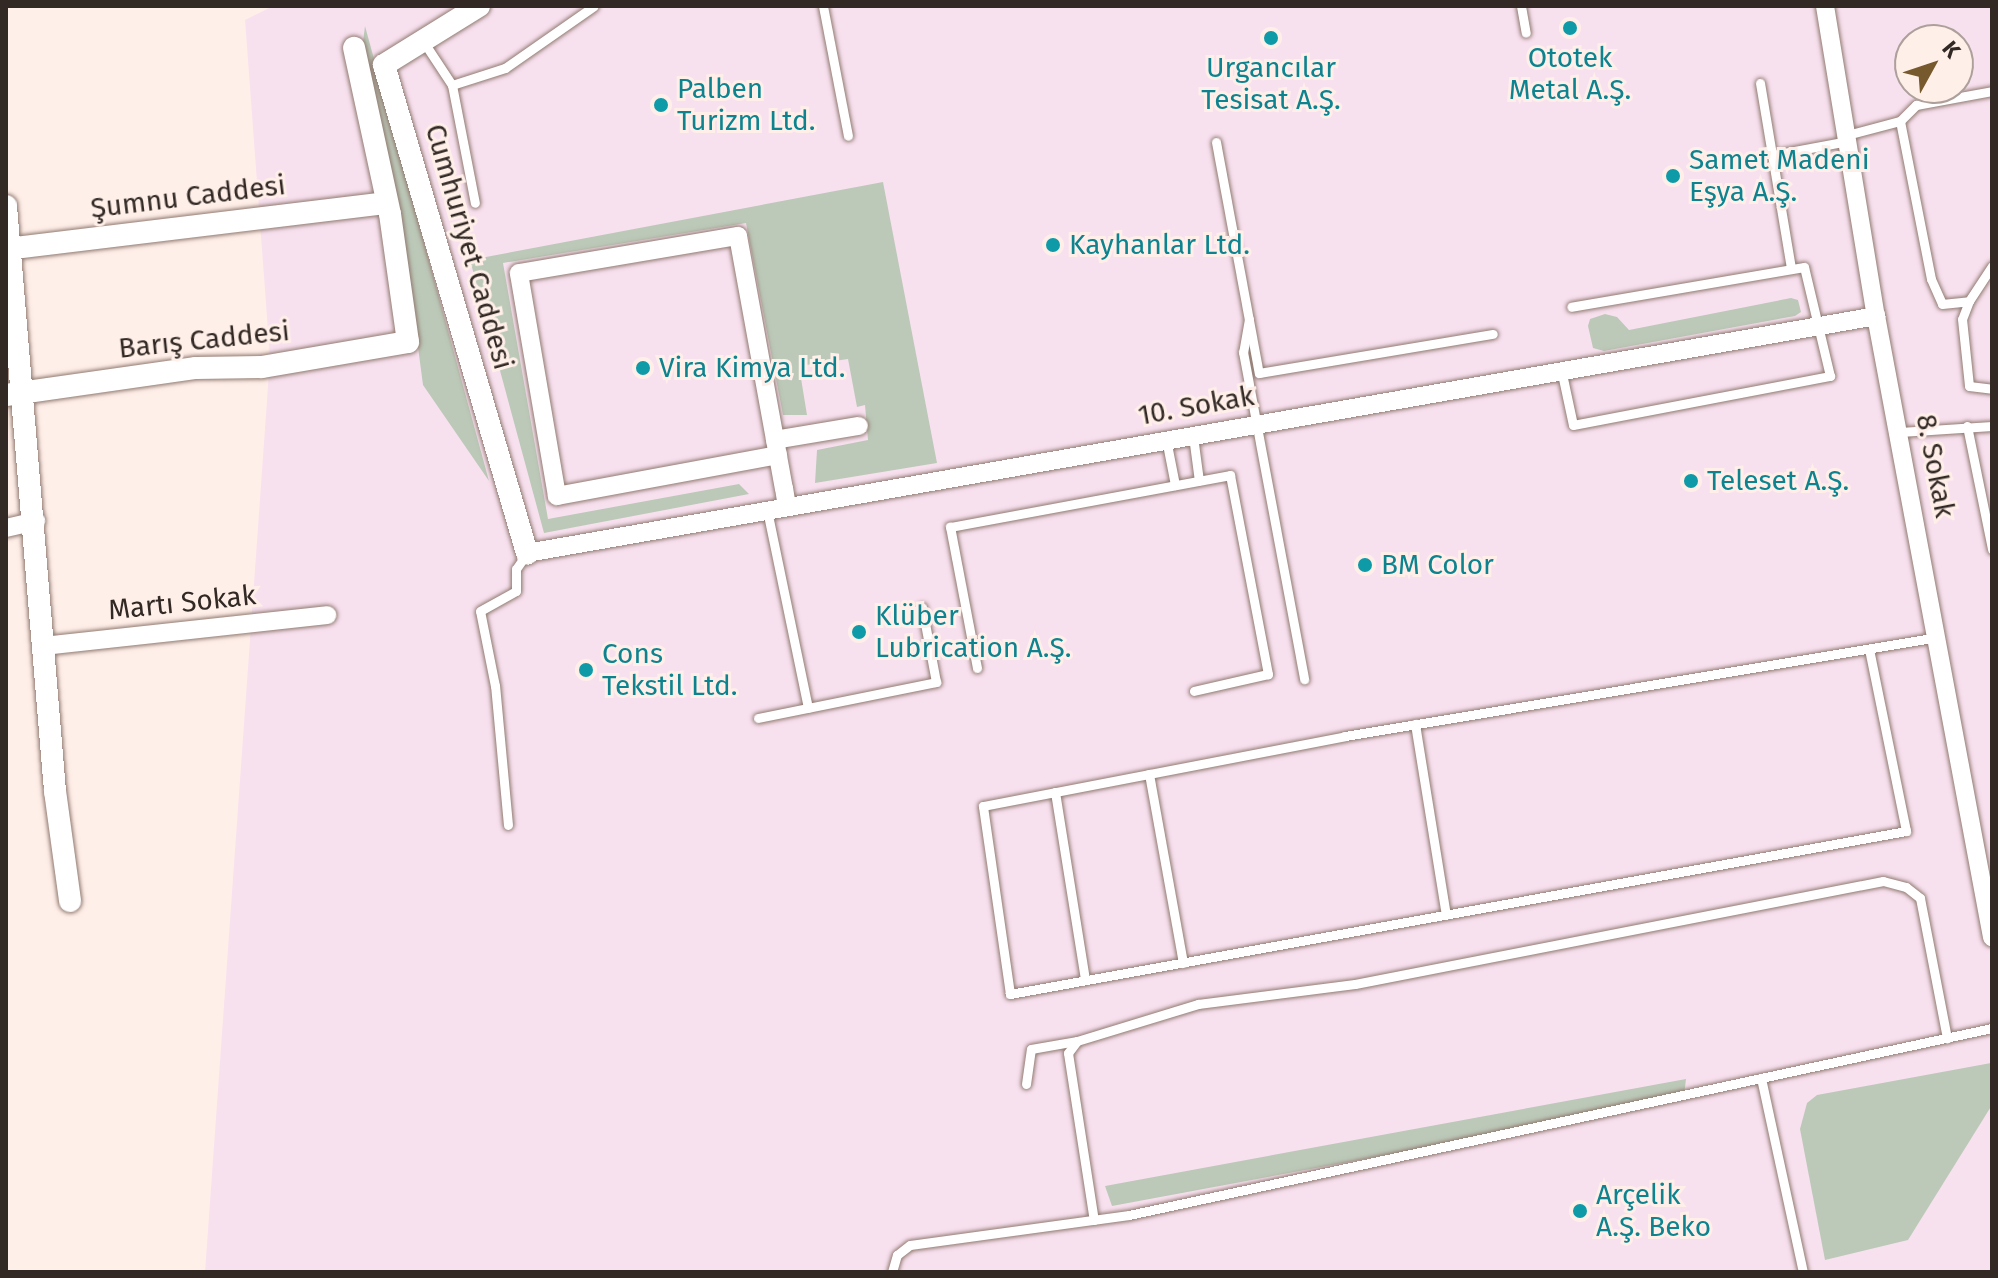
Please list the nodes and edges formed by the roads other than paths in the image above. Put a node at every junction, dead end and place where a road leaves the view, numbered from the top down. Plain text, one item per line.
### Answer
1 (479, 6) edge
2 (594, 6) edge
3 (823, 6) edge
4 (1521, 6) edge
5 (1825, 6) edge
6 (1526, 33) dead end
7 (422, 40) junction
8 (354, 48) dead end
9 (1760, 83) dead end
10 (452, 85) junction
11 (1992, 91) edge
12 (1900, 121) junction
13 (848, 136) dead end
14 (1848, 138) junction
15 (1216, 142) dead end
16 (1772, 155) junction
17 (475, 203) dead end
18 (378, 204) dead end
19 (6, 206) edge
20 (7, 248) edge
21 (1992, 266) edge
22 (1791, 268) junction
23 (1969, 301) junction
24 (1571, 307) dead end
25 (1876, 316) junction
26 (1249, 319) junction
27 (1818, 326) junction
28 (1493, 334) dead end
29 (1561, 369) junction
30 (1992, 389) edge
31 (15, 394) edge
32 (1256, 423) junction
33 (859, 426) dead end
34 (1967, 426) junction
35 (1992, 426) edge
36 (1900, 432) junction
37 (1192, 435) junction
38 (1166, 439) junction
39 (776, 447) junction
40 (1199, 481) junction
41 (1175, 485) junction
42 (787, 507) junction
43 (767, 510) junction
44 (36, 521) junction
45 (6, 528) edge
46 (1992, 549) edge
47 (527, 553) junction
48 (922, 607) dead end
49 (327, 615) dead end
50 (1938, 637) junction
51 (43, 646) junction
52 (1869, 649) junction
53 (977, 668) dead end
54 (1304, 679) dead end
55 (1194, 691) dead end
56 (808, 708) junction
57 (758, 718) dead end
58 (1415, 724) junction
59 (1149, 774) junction
60 (1055, 792) junction
61 (508, 825) dead end
62 (70, 901) dead end
63 (1446, 915) junction
64 (1992, 937) edge
65 (1183, 963) junction
66 (1085, 980) junction
67 (1992, 1028) edge
68 (1947, 1038) junction
69 (1077, 1041) junction
70 (1761, 1078) junction
71 (1026, 1084) dead end
72 (1094, 1220) junction
73 (892, 1272) edge
74 (1803, 1272) edge

1 - 7 street, Cumhuriyet Caddesi
2 - 10 lane
3 - 13 lane
4 - 6 lane
5 - 14 street, 8. Sokak
7 - 10 lane
7 - 47 street, Cumhuriyet Caddesi
8 - 31 street, Barış Caddesi
9 - 16 lane
10 - 17 lane
11 - 12 lane
12 - 14 lane
12 - 23 lane
14 - 16 lane
14 - 25 street, 8. Sokak
15 - 26 lane
16 - 22 lane
18 - 20 street, Şumnu Caddesi
19 - 20 street
20 - 31 street
21 - 23 lane
22 - 24 lane
22 - 27 lane
23 - 30 lane
25 - 27 street, 10. Sokak
25 - 36 street, 8. Sokak
26 - 28 lane
26 - 32 lane
27 - 29 street, 10. Sokak
27 - 29 lane
29 - 32 street, 10. Sokak
31 - 44 street
32 - 37 street, 10. Sokak
32 - 54 lane
33 - 39 street
34 - 35 lane
34 - 36 lane
34 - 46 lane
36 - 50 street, 8. Sokak
37 - 38 street, 10. Sokak
37 - 40 lane
38 - 41 lane
38 - 42 street, 10. Sokak
39 - 39 street
39 - 42 street
40 - 41 lane
40 - 55 lane
41 - 53 lane
42 - 43 street, 10. Sokak
43 - 47 street, 10. Sokak
43 - 56 lane
44 - 45 street
44 - 51 street
47 - 61 lane
48 - 56 lane
49 - 51 street, Martı Sokak
50 - 52 lane
50 - 64 street, 8. Sokak
51 - 62 street
52 - 58 lane
52 - 63 lane
56 - 57 lane
58 - 59 lane
58 - 63 lane
59 - 60 lane
59 - 65 lane
60 - 66 lane
60 - 66 lane
63 - 65 lane
65 - 66 lane
67 - 68 lane
68 - 69 lane
68 - 70 lane
69 - 71 lane
69 - 72 lane
70 - 72 lane
70 - 74 lane
72 - 73 lane

